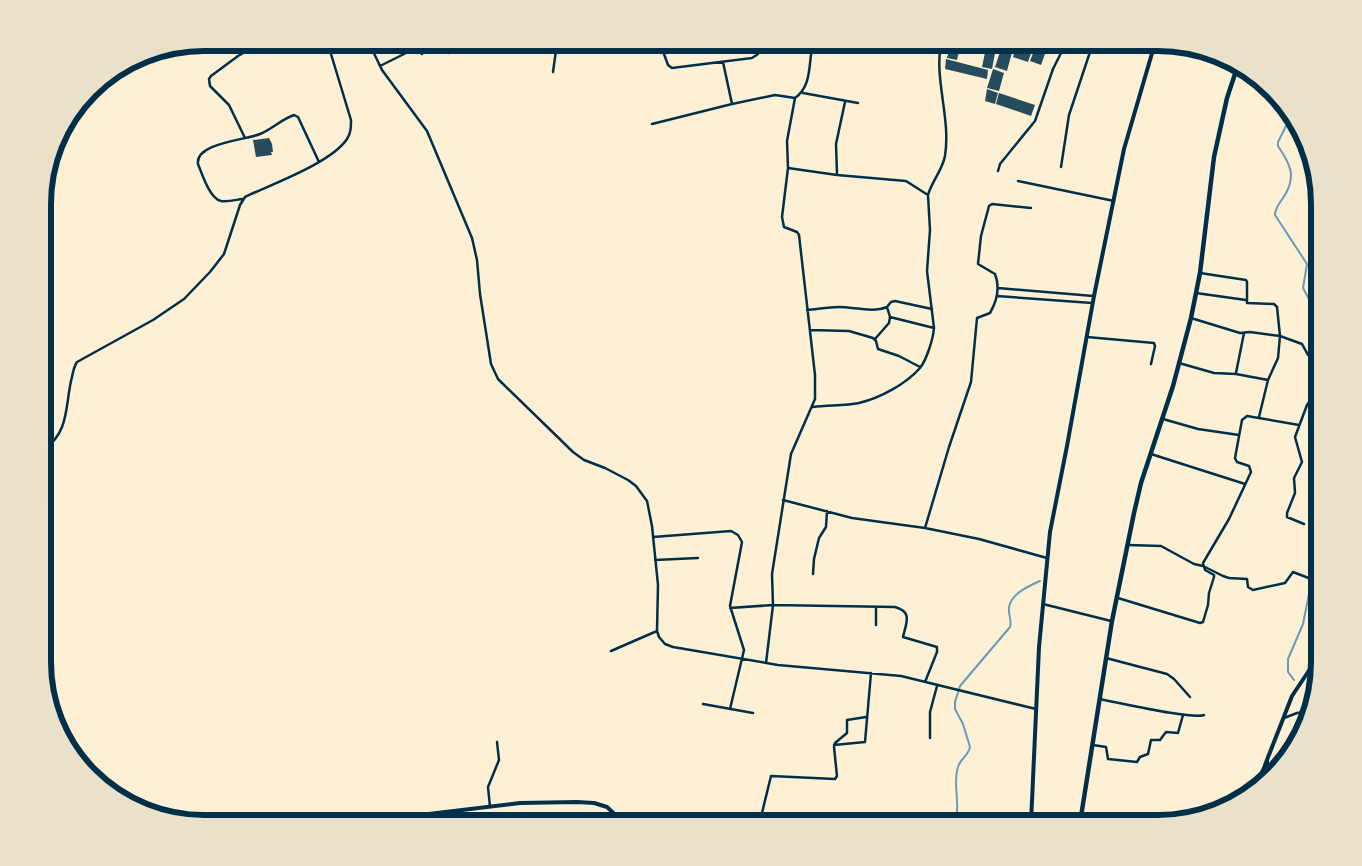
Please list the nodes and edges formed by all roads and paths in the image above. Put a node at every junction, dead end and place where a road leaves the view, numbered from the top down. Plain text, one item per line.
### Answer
1 (759, 51) edge
2 (812, 51) edge
3 (941, 51) edge
4 (1062, 51) edge
5 (1090, 51) edge
6 (1153, 51) edge
7 (245, 52) edge
8 (331, 52) edge
9 (373, 52) edge
10 (408, 52) edge
11 (418, 52) edge
12 (446, 52) edge
13 (459, 52) edge
14 (556, 52) edge
15 (663, 52) edge
16 (422, 54) dead end
17 (723, 62) junction
18 (380, 66) junction
19 (553, 72) dead end
20 (1235, 73) edge
21 (802, 93) junction
22 (795, 98) junction
23 (846, 102) junction
24 (858, 103) dead end
25 (732, 104) junction
26 (652, 124) dead end
27 (245, 138) junction
28 (319, 162) junction
29 (1061, 167) dead end
30 (788, 168) junction
31 (998, 171) dead end
32 (837, 175) junction
33 (1018, 181) dead end
34 (928, 195) junction
35 (242, 199) junction
36 (1114, 201) junction
37 (1031, 208) dead end
38 (1200, 273) junction
39 (998, 288) junction
40 (1196, 292) junction
41 (997, 296) junction
42 (1094, 296) junction
43 (1246, 300) junction
44 (1092, 303) junction
45 (887, 307) junction
46 (932, 309) junction
47 (808, 310) junction
48 (890, 317) junction
49 (1191, 318) junction
50 (934, 328) junction
51 (810, 330) junction
52 (1244, 333) junction
53 (1280, 336) junction
54 (1087, 337) junction
55 (875, 339) junction
56 (1310, 355) edge
57 (1179, 363) junction
58 (1151, 364) dead end
59 (920, 367) junction
60 (1236, 374) junction
61 (1268, 380) junction
62 (1310, 401) edge
63 (813, 406) junction
64 (1259, 417) junction
65 (1163, 419) junction
66 (1299, 425) junction
67 (1239, 435) junction
68 (51, 444) edge
69 (1151, 454) junction
70 (1245, 484) junction
71 (783, 500) junction
72 (827, 511) junction
73 (1304, 524) dead end
74 (926, 528) junction
75 (653, 537) junction
76 (1128, 545) junction
77 (698, 558) dead end
78 (1047, 558) junction
79 (655, 560) junction
80 (1203, 566) junction
81 (813, 574) dead end
82 (1310, 579) edge
83 (1118, 598) junction
84 (1042, 604) junction
85 (773, 605) junction
86 (876, 607) junction
87 (730, 608) junction
88 (1112, 621) junction
89 (876, 625) dead end
90 (657, 631) junction
91 (611, 651) dead end
92 (1106, 658) junction
93 (742, 660) junction
94 (766, 663) junction
95 (1310, 669) edge
96 (871, 673) junction
97 (925, 682) junction
98 (937, 685) junction
99 (1190, 696) dead end
100 (1099, 699) junction
101 (703, 704) dead end
102 (730, 709) junction
103 (1036, 710) junction
104 (753, 713) dead end
105 (1302, 713) edge
106 (1183, 715) junction
107 (1204, 715) dead end
108 (866, 718) junction
109 (1284, 718) junction
110 (930, 738) dead end
111 (497, 742) dead end
112 (834, 745) junction
113 (1092, 745) junction
114 (1267, 758) junction
115 (1264, 764) junction
116 (1268, 768) edge
117 (1264, 772) edge
118 (1259, 776) edge
119 (490, 807) junction
120 (762, 814) edge
121 (1031, 814) edge
122 (1081, 814) edge
123 (427, 815) edge
124 (615, 815) edge

1 - 17 street
2 - 21 street
3 - 34 street
4 - 31 street
5 - 29 street
6 - 36 main road
7 - 27 street
8 - 28 street
9 - 18 street
10 - 18 street
11 - 16 street
12 - 13 street
14 - 19 street
15 - 17 street
17 - 25 street
18 - 75 street
20 - 38 highway
21 - 22 street
21 - 23 street
22 - 25 street
22 - 30 street
23 - 24 street
23 - 32 street
25 - 26 street
27 - 28 street
27 - 35 street
28 - 35 street
30 - 32 street
30 - 47 street
32 - 34 street
33 - 36 street
34 - 46 street
35 - 68 street
36 - 42 main road
37 - 39 street
38 - 40 highway
38 - 43 street
39 - 41 street
39 - 42 street
40 - 43 street
40 - 49 highway
41 - 44 street
41 - 74 street
42 - 44 main road
43 - 53 street
44 - 54 main road
45 - 46 street
45 - 47 street
45 - 48 street
46 - 50 street
47 - 51 street
48 - 50 street
48 - 55 street
49 - 52 street
49 - 57 highway
50 - 59 street
51 - 55 street
51 - 63 street
52 - 53 street
52 - 60 street
53 - 56 street
53 - 61 street
54 - 58 street
54 - 78 main road
55 - 59 street
57 - 60 street
57 - 65 highway
59 - 63 street
60 - 61 street
61 - 64 street
62 - 66 street
63 - 71 street
64 - 66 street
64 - 67 street
65 - 67 street
65 - 69 highway
66 - 73 street
67 - 70 street
69 - 70 street
69 - 76 highway
70 - 80 street
71 - 72 street
71 - 85 street
72 - 74 street
72 - 81 street
74 - 78 street
75 - 79 street
75 - 87 street
76 - 80 street
76 - 83 highway
77 - 79 street
78 - 84 main road
79 - 90 street
80 - 82 street
80 - 83 street
83 - 88 highway
84 - 88 street
84 - 103 main road
85 - 86 street
85 - 87 street
85 - 94 street
86 - 89 street
86 - 97 street
87 - 93 street
88 - 92 highway
90 - 91 street
90 - 93 street
92 - 99 street
92 - 100 highway
93 - 94 street
93 - 102 street
94 - 96 street
95 - 109 main road
96 - 97 street
96 - 108 street
97 - 98 street
98 - 103 street
98 - 110 street
100 - 106 street
100 - 113 highway
101 - 102 street
102 - 104 street
103 - 121 main road
105 - 109 street
106 - 107 street
106 - 113 street
108 - 112 street
108 - 112 street
109 - 114 main road
111 - 119 street
112 - 120 street
113 - 122 highway
114 - 115 main road
114 - 116 main road
115 - 117 main road
115 - 118 street
119 - 123 main road
119 - 124 main road

